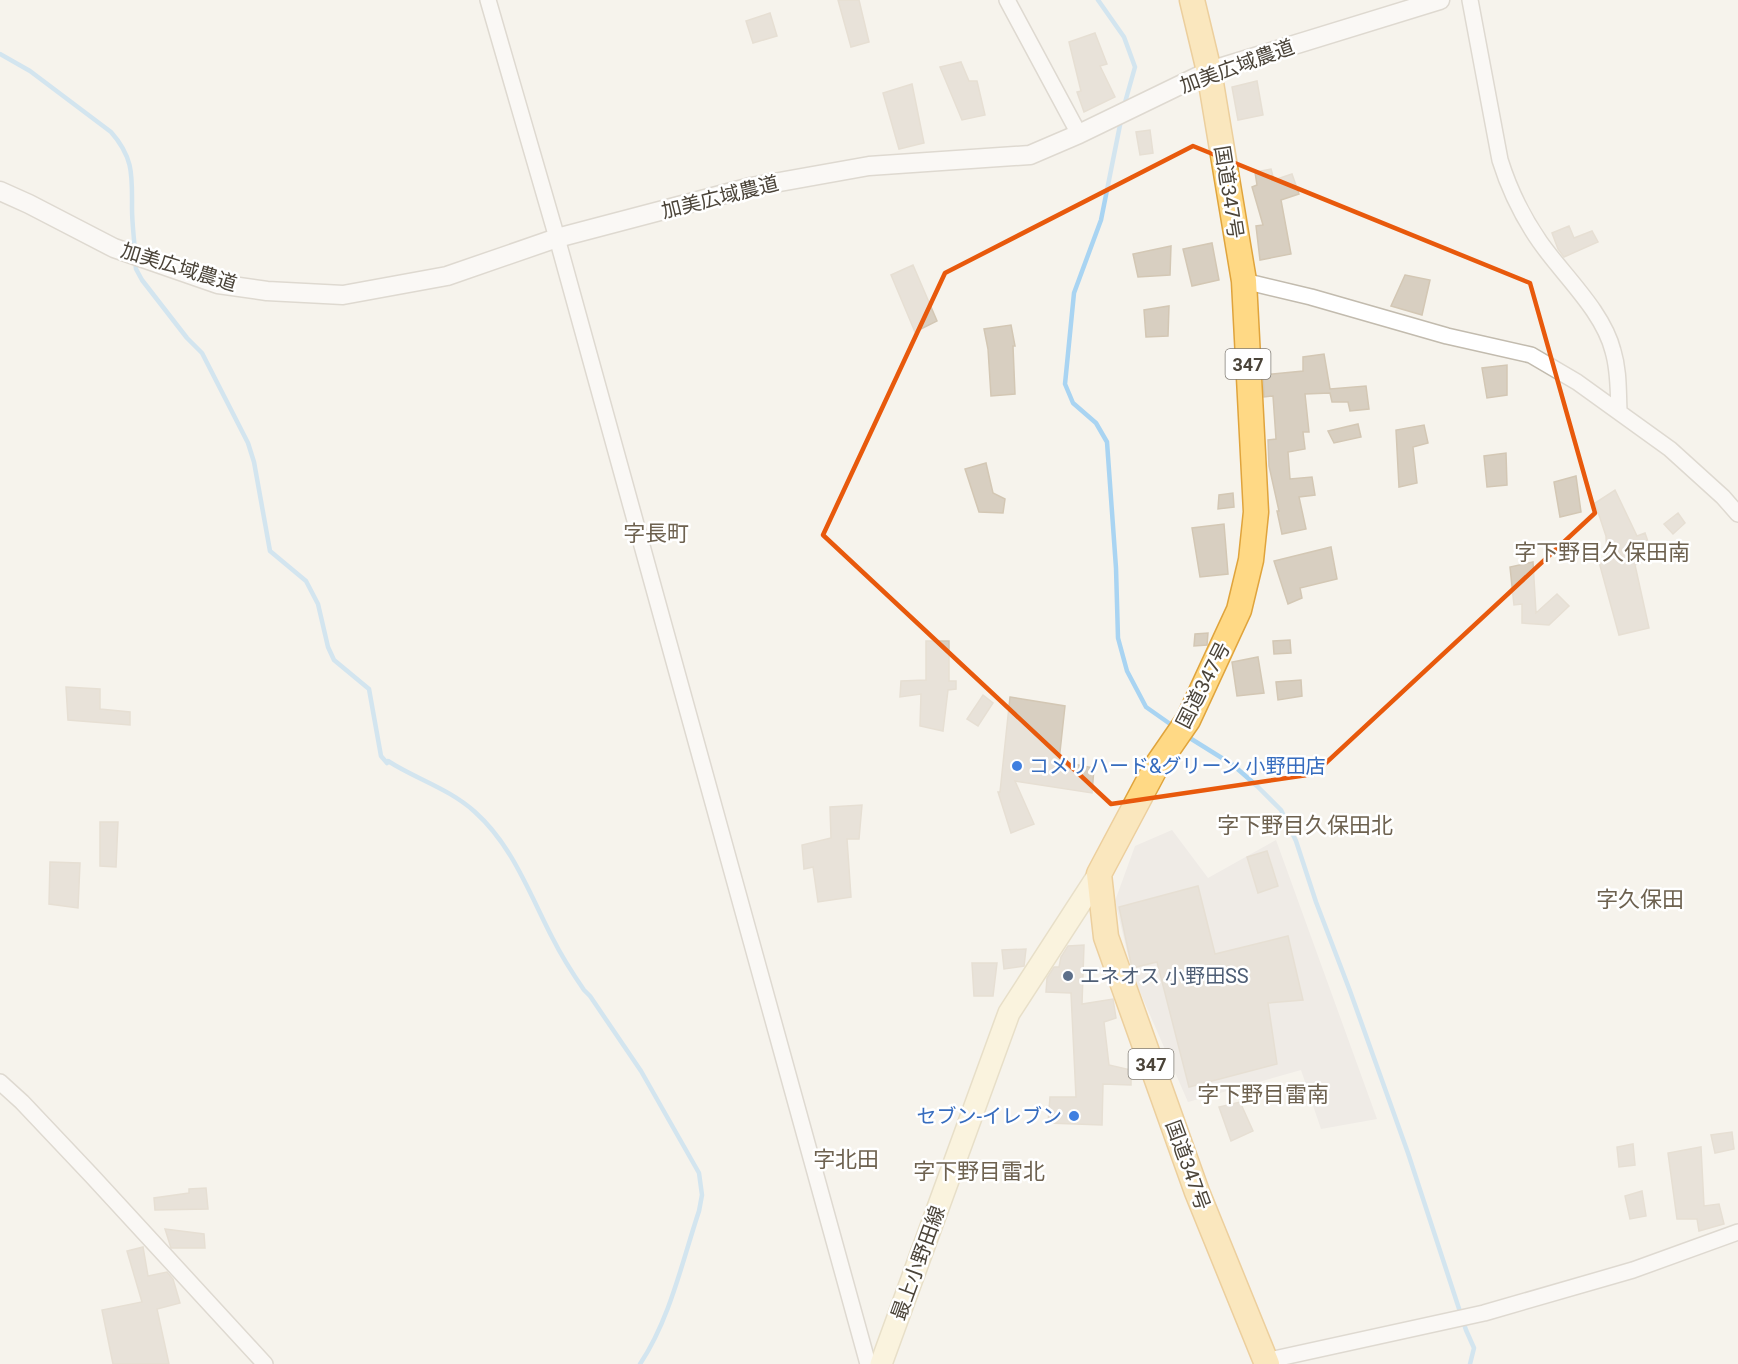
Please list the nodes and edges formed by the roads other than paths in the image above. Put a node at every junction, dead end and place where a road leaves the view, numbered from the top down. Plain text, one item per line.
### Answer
1 (488, 0) edge
2 (1007, 0) edge
3 (1192, 0) edge
4 (1440, 0) edge
5 (1470, 0) edge
6 (1209, 72) junction
7 (1079, 134) junction
8 (0, 191) edge
9 (557, 238) junction
10 (1244, 281) junction
11 (1619, 410) junction
12 (1738, 514) edge
13 (1099, 874) junction
14 (0, 1082) edge
15 (1738, 1232) edge
16 (1266, 1362) edge
17 (265, 1364) edge
18 (868, 1364) edge
19 (881, 1364) edge

1 - 9 street
2 - 7 street
3 - 6 highway, 国道347号 / 347
4 - 6 street, 加美広域農道
5 - 11 street
6 - 7 street, 加美広域農道
6 - 10 highway, 国道347号 / 347
7 - 9 street, 加美広域農道
8 - 9 street, 加美広域農道
9 - 18 street
10 - 11 street
10 - 13 highway, 国道347号 / 347
11 - 12 street
13 - 16 highway, 国道347号 / 347
13 - 19 main road, 最上小野田線
14 - 17 street
15 - 16 street

